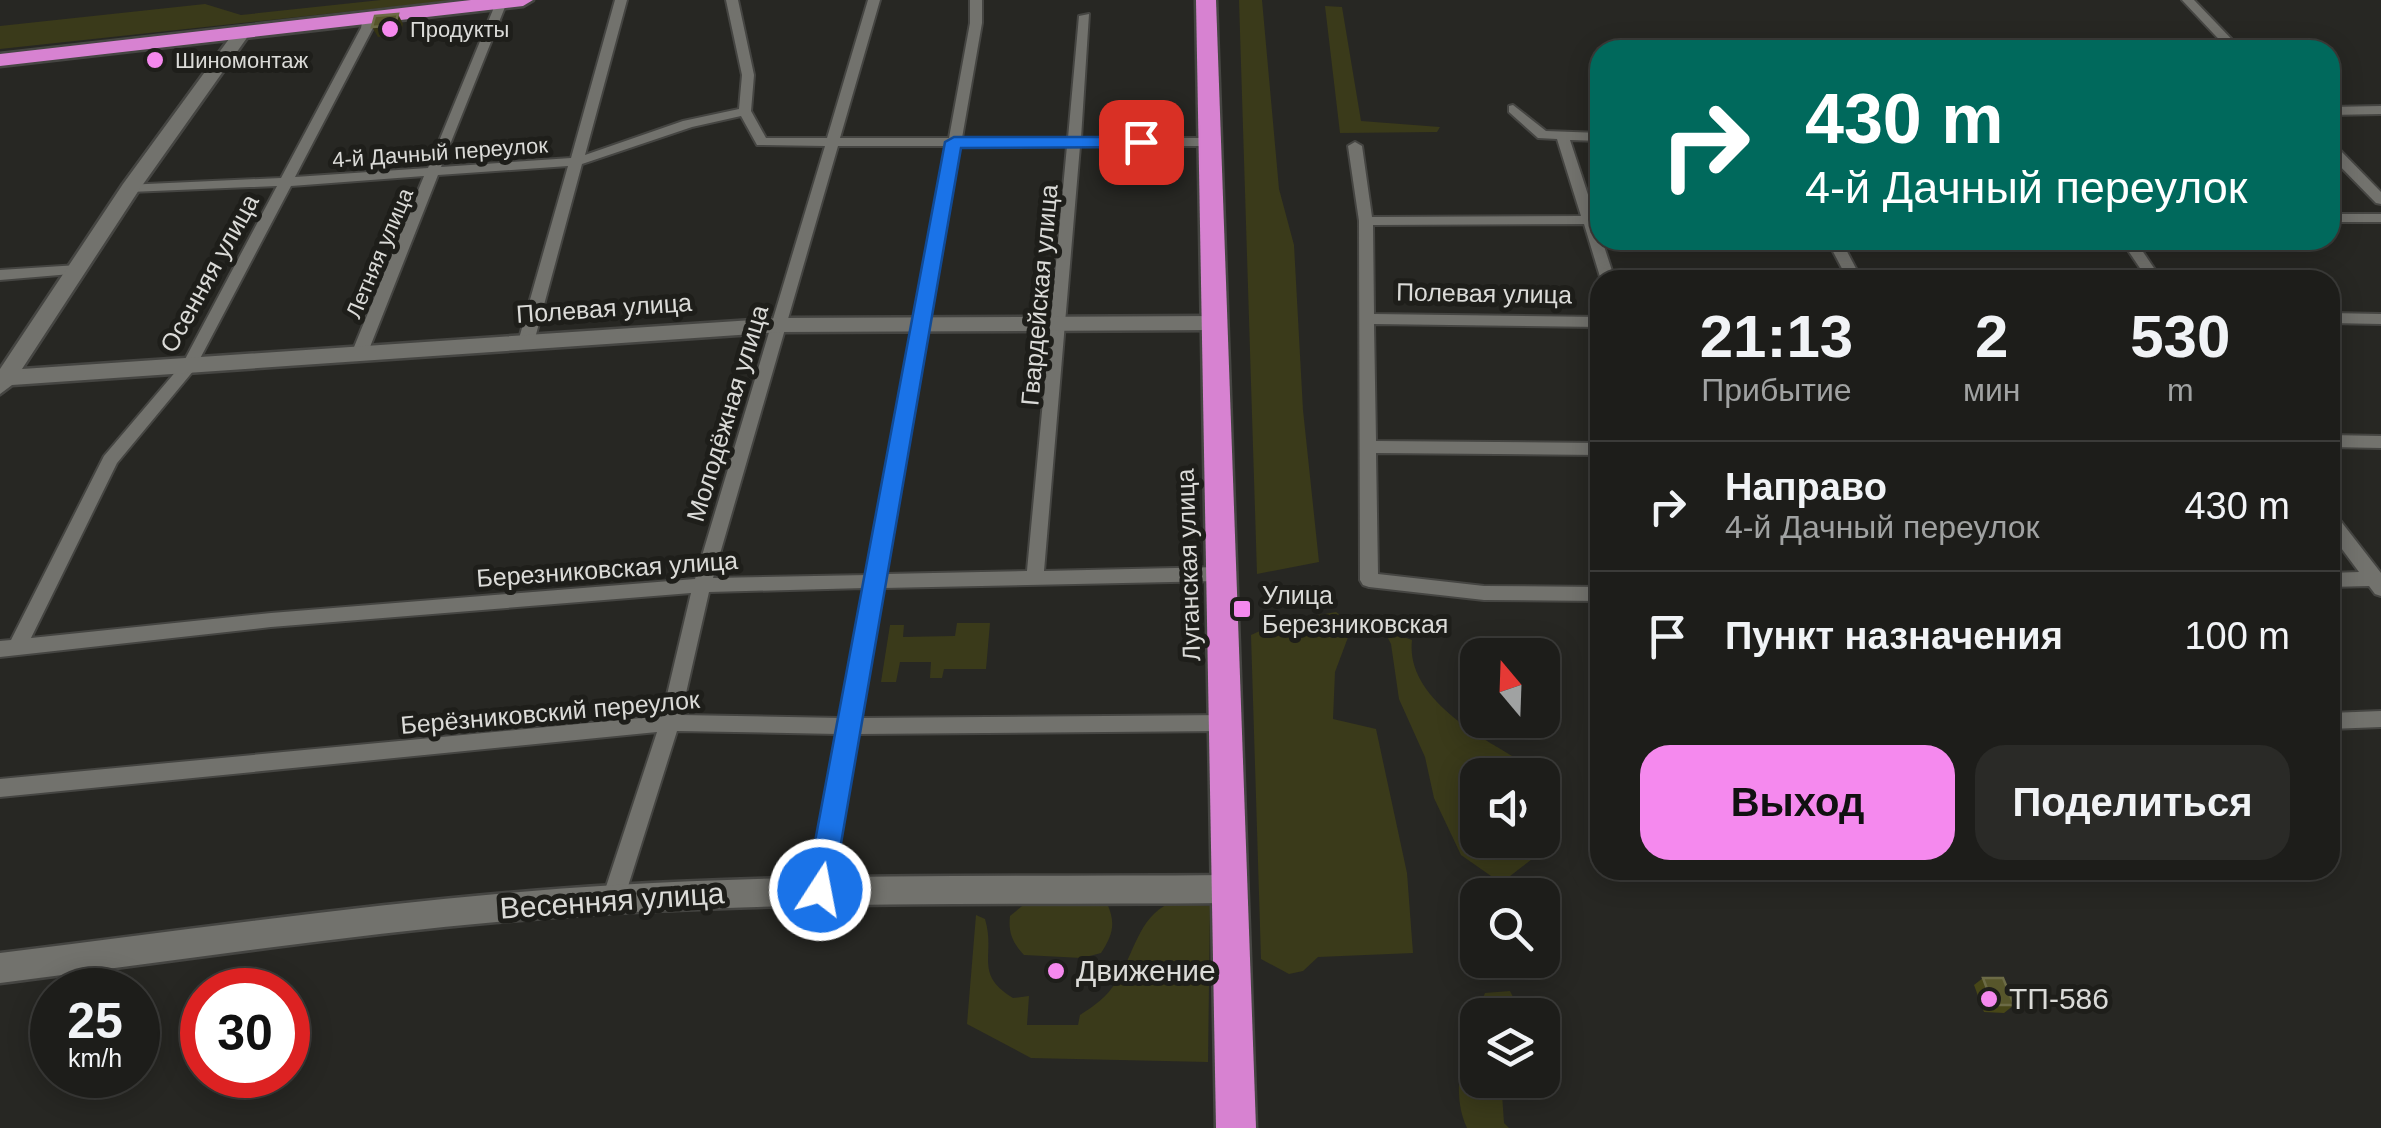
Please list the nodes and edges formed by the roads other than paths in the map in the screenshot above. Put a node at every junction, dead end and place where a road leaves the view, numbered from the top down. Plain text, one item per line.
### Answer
1 (620, 0) edge
2 (732, 0) edge
3 (874, 0) edge
4 (976, 0) edge
5 (1206, 0) edge
6 (2188, 0) edge
7 (512, 1) edge
8 (1084, 16) dead end
9 (369, 17) junction
10 (242, 32) junction
11 (2226, 40) edge
12 (0, 60) edge
13 (1513, 109) dead end
14 (2340, 110) edge
15 (2381, 110) edge
16 (746, 111) junction
17 (1563, 137) junction
18 (1590, 137) edge
19 (954, 142) junction
20 (1074, 142) junction
21 (1208, 142) junction
22 (830, 143) junction
23 (1355, 146) dead end
24 (2340, 158) edge
25 (578, 162) junction
26 (434, 174) junction
27 (287, 182) junction
28 (130, 188) junction
29 (2381, 200) edge
30 (1590, 205) edge
31 (2340, 218) edge
32 (2381, 218) edge
33 (1590, 220) edge
34 (1366, 221) junction
35 (78, 270) junction
36 (0, 276) edge
37 (2340, 318) edge
38 (1367, 319) junction
39 (2381, 319) edge
40 (1061, 321) junction
41 (1590, 322) edge
42 (1214, 323) junction
43 (920, 324) junction
44 (781, 325) junction
45 (526, 342) junction
46 (360, 352) junction
47 (189, 366) junction
48 (2, 381) edge
49 (2340, 441) edge
50 (2381, 442) edge
51 (1366, 447) junction
52 (1590, 450) edge
53 (2340, 533) edge
54 (1219, 574) junction
55 (1035, 578) junction
56 (2340, 580) edge
57 (875, 582) junction
58 (2378, 582) edge
59 (702, 585) junction
60 (1590, 594) edge
61 (9, 648) edge
62 (2381, 719) edge
63 (2340, 720) edge
64 (1226, 722) junction
65 (670, 723) junction
66 (851, 726) junction
67 (0, 788) edge
68 (1228, 889) junction
69 (820, 890) junction
70 (613, 899) junction
71 (0, 968) edge
72 (1236, 1128) edge

1 - 25 street
2 - 16 street
3 - 22 street, Молодёжная улица
4 - 19 street
5 - 21 highway, Луганская улица
6 - 11 street
7 - 9 highway
7 - 26 street, Летняя улица
8 - 20 street, Гвардейская улица
9 - 10 highway
9 - 27 street, Осенняя улица
10 - 12 highway
10 - 28 street
13 - 17 street
14 - 15 street
16 - 22 street
16 - 25 street, 4-й Дачный переулок
17 - 18 street
17 - 30 street
19 - 20 street
19 - 22 street
19 - 43 street
20 - 21 street
20 - 40 street, Гвардейская улица
21 - 42 highway, Луганская улица
22 - 44 street, Молодёжная улица
23 - 34 street
24 - 29 street
25 - 26 street, 4-й Дачный переулок
25 - 45 street
26 - 27 street, 4-й Дачный переулок
26 - 46 street, Летняя улица
27 - 28 street, 4-й Дачный переулок
27 - 47 street, Осенняя улица
28 - 35 street
31 - 32 street
33 - 34 street
34 - 38 street
35 - 36 street
35 - 48 street
37 - 39 street
38 - 41 street, Полевая улица
38 - 51 street
40 - 42 street, Полевая улица
40 - 43 street, Полевая улица
40 - 55 street, Гвардейская улица
42 - 54 highway, Луганская улица
43 - 44 street, Полевая улица
43 - 57 street
44 - 45 street, Полевая улица
44 - 59 street, Молодёжная улица
45 - 46 street, Полевая улица
46 - 47 street, Полевая улица
47 - 48 street, Полевая улица
47 - 61 street, Осенняя улица
49 - 50 street
51 - 52 street
51 - 60 street
53 - 58 street
54 - 55 street, Березниковская улица
54 - 64 highway, Луганская улица
55 - 57 street, Березниковская улица
56 - 58 street
57 - 59 street, Березниковская улица
57 - 66 street
59 - 61 street, Березниковская улица
59 - 65 street, Молодёжная улица
62 - 63 street
64 - 66 street, Берёзниковский переулок
64 - 68 highway, Луганская улица
65 - 66 street, Берёзниковский переулок
65 - 67 street, Берёзниковский переулок
65 - 70 street, Молодёжная улица
66 - 69 street
68 - 69 street, Весенняя улица
68 - 72 highway, Луганская улица
69 - 70 street, Весенняя улица
70 - 71 street, Весенняя улица

